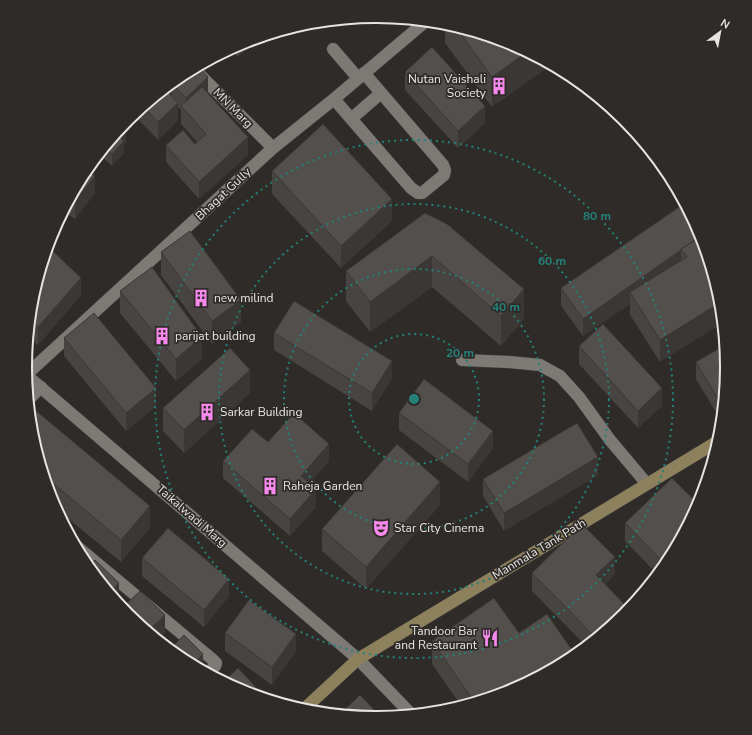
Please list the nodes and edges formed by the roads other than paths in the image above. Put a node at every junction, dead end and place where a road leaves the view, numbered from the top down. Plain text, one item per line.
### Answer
1 (420, 26) edge
2 (333, 49) dead end
3 (198, 73) edge
4 (361, 76) junction
5 (381, 93) junction
6 (334, 98) junction
7 (351, 119) junction
8 (272, 148) junction
9 (462, 360) dead end
10 (32, 369) edge
11 (32, 380) edge
12 (41, 387) junction
13 (32, 396) edge
14 (712, 445) edge
15 (647, 484) junction
16 (95, 566) edge
17 (139, 598) junction
18 (130, 608) edge
19 (186, 637) junction
20 (176, 647) edge
21 (358, 659) junction
22 (211, 670) edge
23 (309, 705) edge
24 (407, 710) edge

1 - 4 street, Bhagat Gully
2 - 4 street
3 - 8 street, MN Marg
4 - 5 street
4 - 6 street, Bhagat Gully
5 - 7 street
5 - 7 street
6 - 7 street
6 - 8 street, Bhagat Gully
8 - 10 street, Bhagat Gully
9 - 15 street
11 - 12 street, Taikalwadi Marg
12 - 13 street
12 - 21 street, Taikalwadi Marg
14 - 15 street, Manmala Tank Path
15 - 21 street, Manmala Tank Path
16 - 17 street
17 - 18 street
17 - 19 street
19 - 20 street
19 - 22 street
21 - 23 street, Manmala Tank Path
21 - 24 street, Taikalwadi Marg

